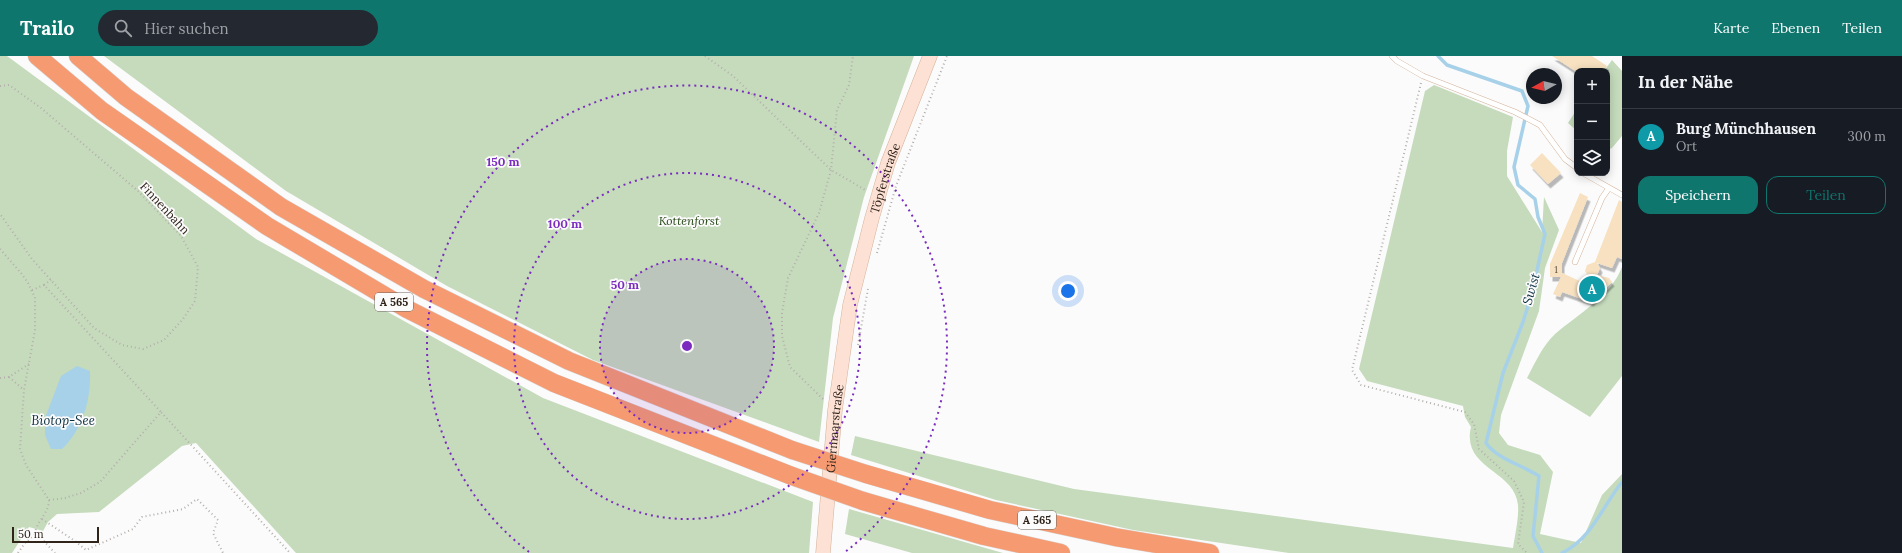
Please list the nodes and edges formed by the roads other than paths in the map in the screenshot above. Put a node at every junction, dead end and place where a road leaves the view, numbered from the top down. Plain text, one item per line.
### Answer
1 (37, 56) edge
2 (78, 56) edge
3 (930, 56) edge
4 (1392, 56) edge
5 (1574, 166) edge
6 (1588, 176) edge
7 (1609, 188) junction
8 (1622, 195) edge
9 (1575, 262) dead end
10 (850, 305) joint
11 (823, 553) edge
12 (1060, 553) edge
13 (1210, 553) edge

1 - 12 highway, A 565, bridge
2 - 13 highway, A 565, bridge
3 - 10 main road, Töpferstraße
4 - 5 lane
6 - 7 lane
7 - 8 lane
7 - 9 lane
10 - 11 main road, Giermaarstraße

